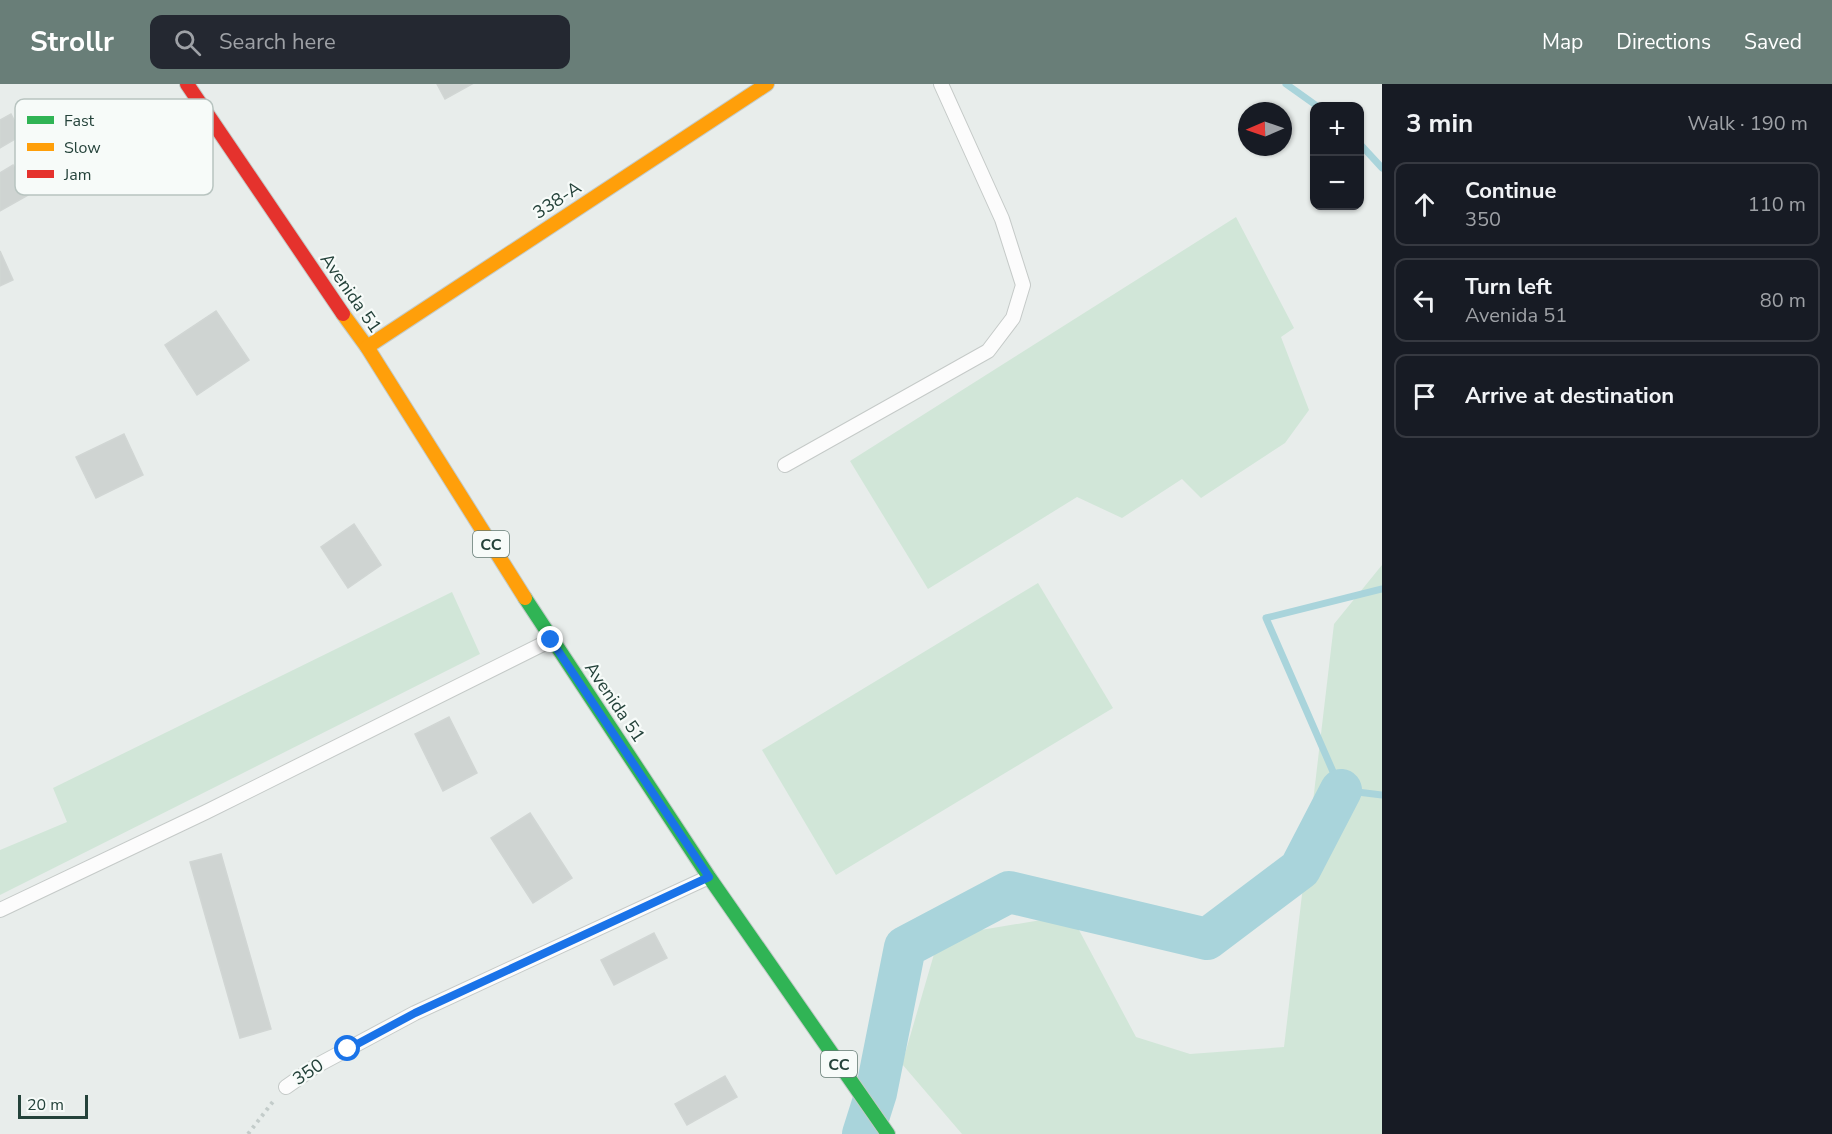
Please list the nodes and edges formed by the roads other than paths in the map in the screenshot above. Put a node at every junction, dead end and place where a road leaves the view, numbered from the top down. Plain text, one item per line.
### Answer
1 (187, 84) edge
2 (767, 84) edge
3 (941, 84) edge
4 (197, 99) edge
5 (213, 122) edge
6 (367, 347) junction
7 (785, 465) dead end
8 (551, 640) junction
9 (709, 877) junction
10 (0, 910) edge
11 (286, 1087) road end
12 (884, 1129) edge

1 - 4 main road, Avenida 51 / CC
2 - 6 main road, 338-A
3 - 7 lane
5 - 6 main road, Avenida 51 / CC
6 - 8 main road, Avenida 51 / CC
8 - 9 main road, Avenida 51 / CC
8 - 10 lane
9 - 11 lane, 350
9 - 12 main road, Avenida 51 / CC

